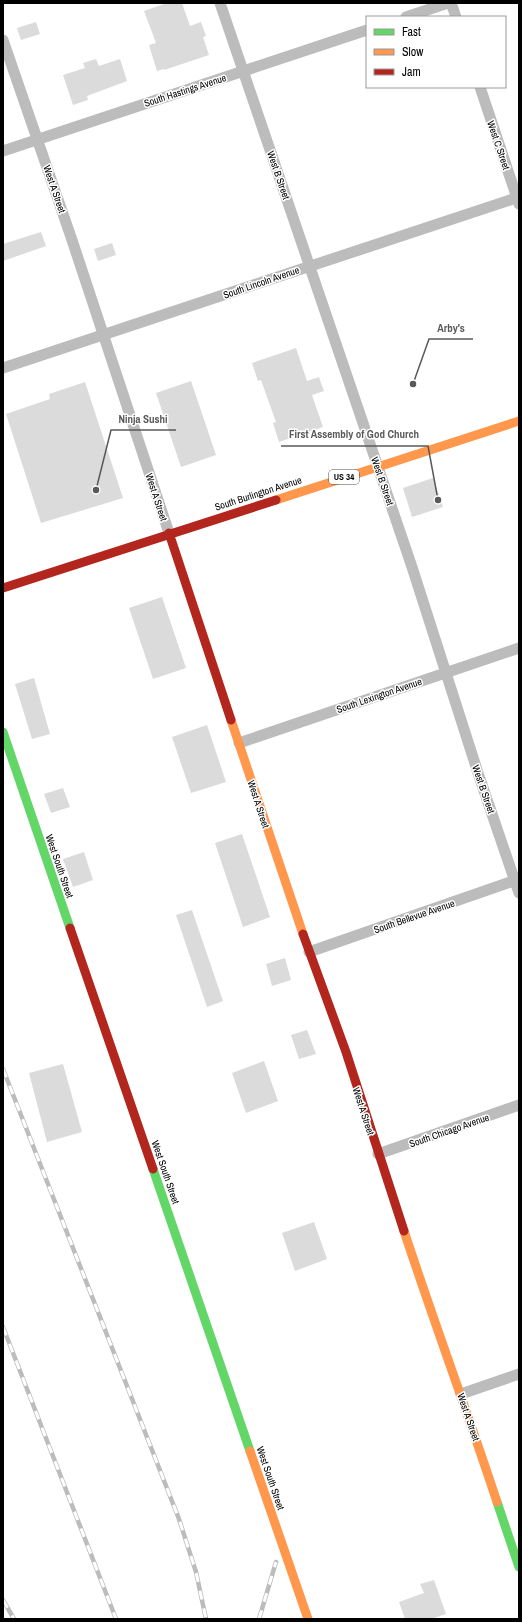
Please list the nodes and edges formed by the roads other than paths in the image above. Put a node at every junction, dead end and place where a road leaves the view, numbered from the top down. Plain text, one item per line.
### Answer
1 (220, 3) edge
2 (448, 3) edge
3 (452, 3) edge
4 (409, 16) edge
5 (456, 16) edge
6 (366, 30) edge
7 (3, 40) edge
8 (243, 71) junction
9 (480, 88) edge
10 (37, 138) junction
11 (3, 150) edge
12 (518, 200) edge
13 (310, 265) junction
14 (104, 335) junction
15 (3, 368) edge
16 (519, 421) edge
17 (378, 467) junction
18 (169, 533) junction
19 (3, 588) edge
20 (519, 648) edge
21 (446, 673) junction
22 (3, 732) edge
23 (239, 743) junction
24 (517, 880) edge
25 (519, 893) edge
26 (309, 952) junction
27 (519, 1105) edge
28 (378, 1154) junction
29 (519, 1374) edge
30 (461, 1394) junction
31 (519, 1567) edge
32 (308, 1619) edge

1 - 8 street, West B Street
2 - 4 street
3 - 5 street
6 - 8 street, South Hastings Avenue
7 - 10 street, West A Street
8 - 10 street, South Hastings Avenue
8 - 13 street, West B Street
9 - 12 street, West C Street
10 - 11 street, South Hastings Avenue
10 - 14 street, West A Street
12 - 13 street, South Lincoln Avenue
13 - 14 street, South Lincoln Avenue
13 - 17 street, West B Street
14 - 15 street, South Lincoln Avenue
14 - 18 street, West A Street
16 - 17 main road, South Burlington Avenue / US 34
17 - 18 main road, South Burlington Avenue / US 34
17 - 21 street, West B Street
18 - 19 main road, South Burlington Avenue / US 34
18 - 23 main road, West A Street
20 - 21 street, South Lexington Avenue
21 - 23 street, South Lexington Avenue
21 - 24 street, West B Street
22 - 32 main road, West South Street
23 - 26 main road, West A Street
24 - 25 street, West B Street
24 - 26 street, South Bellevue Avenue
26 - 28 main road, West A Street
27 - 28 street, South Chicago Avenue
28 - 30 main road, West A Street
29 - 30 street
30 - 31 main road, West A Street

